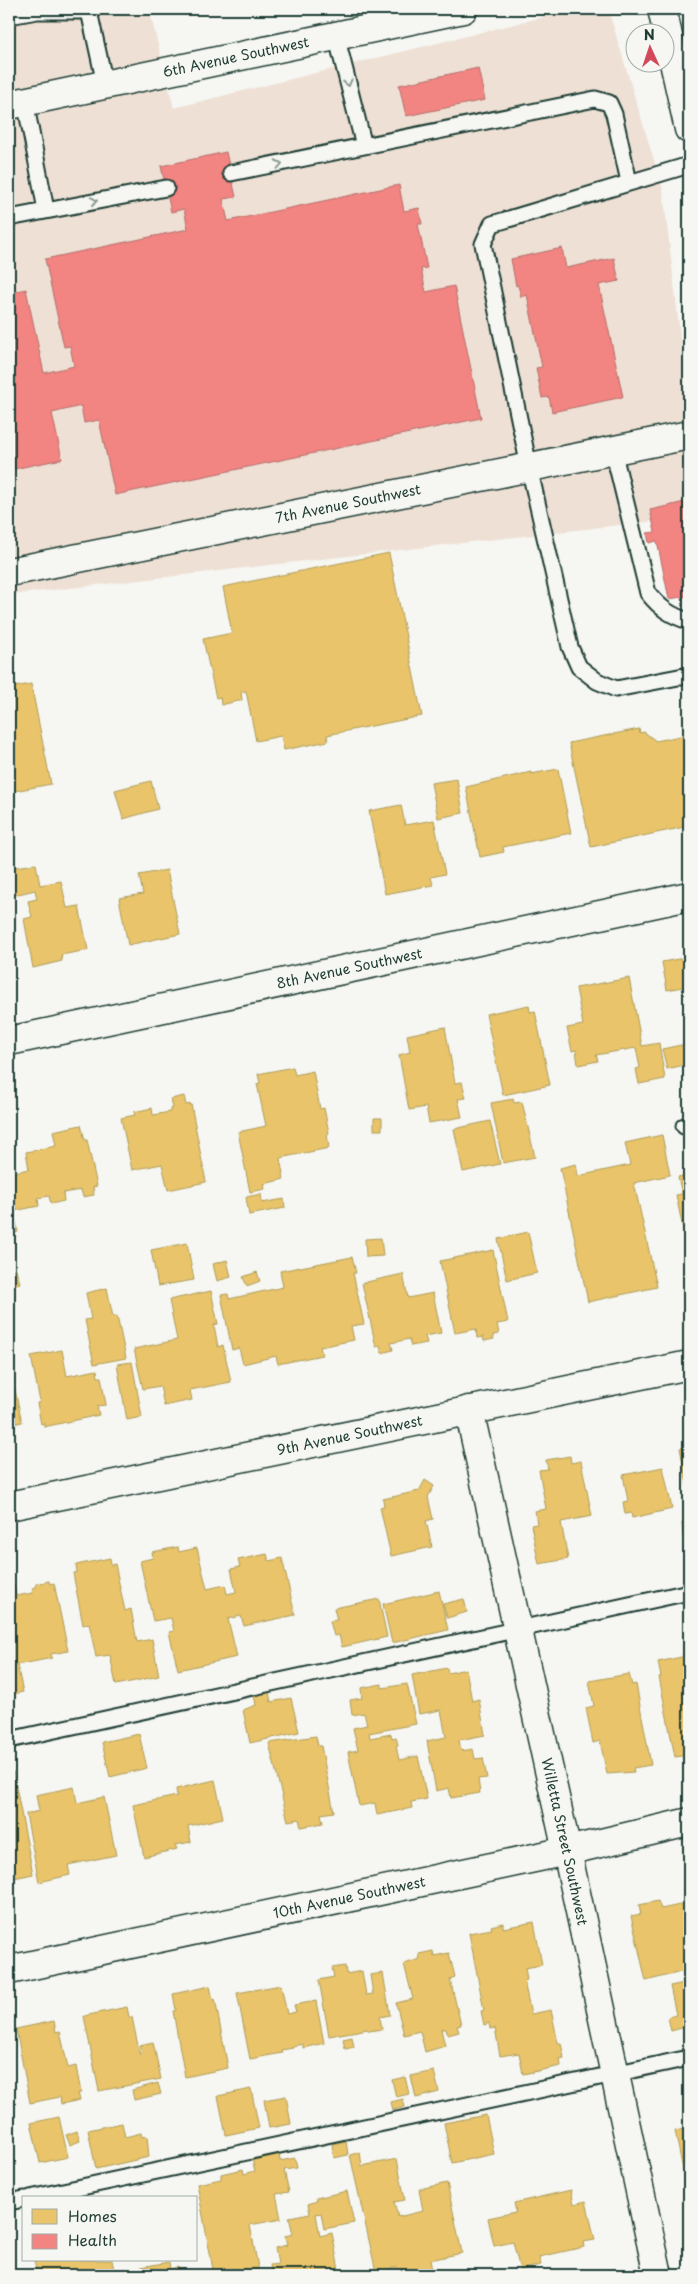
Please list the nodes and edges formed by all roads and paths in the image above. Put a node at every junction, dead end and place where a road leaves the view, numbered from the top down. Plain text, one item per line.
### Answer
1 (463, 9) edge
2 (662, 9) edge
3 (37, 10) edge
4 (90, 10) edge
5 (9, 16) edge
6 (336, 35) junction
7 (106, 84) junction
8 (17, 103) edge
9 (689, 129) edge
10 (364, 146) junction
11 (689, 164) edge
12 (231, 174) dead end
13 (629, 182) junction
14 (166, 188) dead end
15 (46, 210) junction
16 (9, 218) edge
17 (689, 435) edge
18 (613, 450) junction
19 (528, 467) junction
20 (9, 572) edge
21 (689, 622) edge
22 (689, 675) edge
23 (689, 896) edge
24 (9, 1041) edge
25 (689, 1365) edge
26 (469, 1410) junction
27 (9, 1506) edge
28 (689, 1592) edge
29 (518, 1629) junction
30 (9, 1740) edge
31 (689, 1822) edge
32 (567, 1851) junction
33 (9, 1970) edge
34 (689, 2058) edge
35 (615, 2073) junction
36 (39, 2196) edge
37 (22, 2199) edge
38 (9, 2202) edge
39 (658, 2275) edge

1 - 6 street, 6th Avenue Southwest
2 - 9 street
3 - 4 lane
3 - 5 lane
4 - 7 lane
6 - 7 street, 6th Avenue Southwest
6 -> 10 lane
7 - 8 street, 6th Avenue Southwest
8 - 15 lane
12 -> 10 lane
10 - 13 lane
11 - 13 lane
13 - 19 lane
15 -> 14 lane
15 - 16 lane
17 - 18 street, 7th Avenue Southwest
18 - 19 street, 7th Avenue Southwest
18 - 21 lane
19 - 20 street, 7th Avenue Southwest
19 - 22 lane
23 - 24 street, 8th Avenue Southwest
25 - 26 street, 9th Avenue Southwest
26 - 27 street, 9th Avenue Southwest
26 - 29 street, Willetta Street Southwest
28 - 29 lane
29 - 30 lane
29 - 32 street, Willetta Street Southwest
31 - 32 street, 10th Avenue Southwest
32 - 33 street, 10th Avenue Southwest
32 - 35 street, Willetta Street Southwest
34 - 35 lane
35 - 36 lane
35 - 39 street, Willetta Street Southwest
37 - 38 lane

